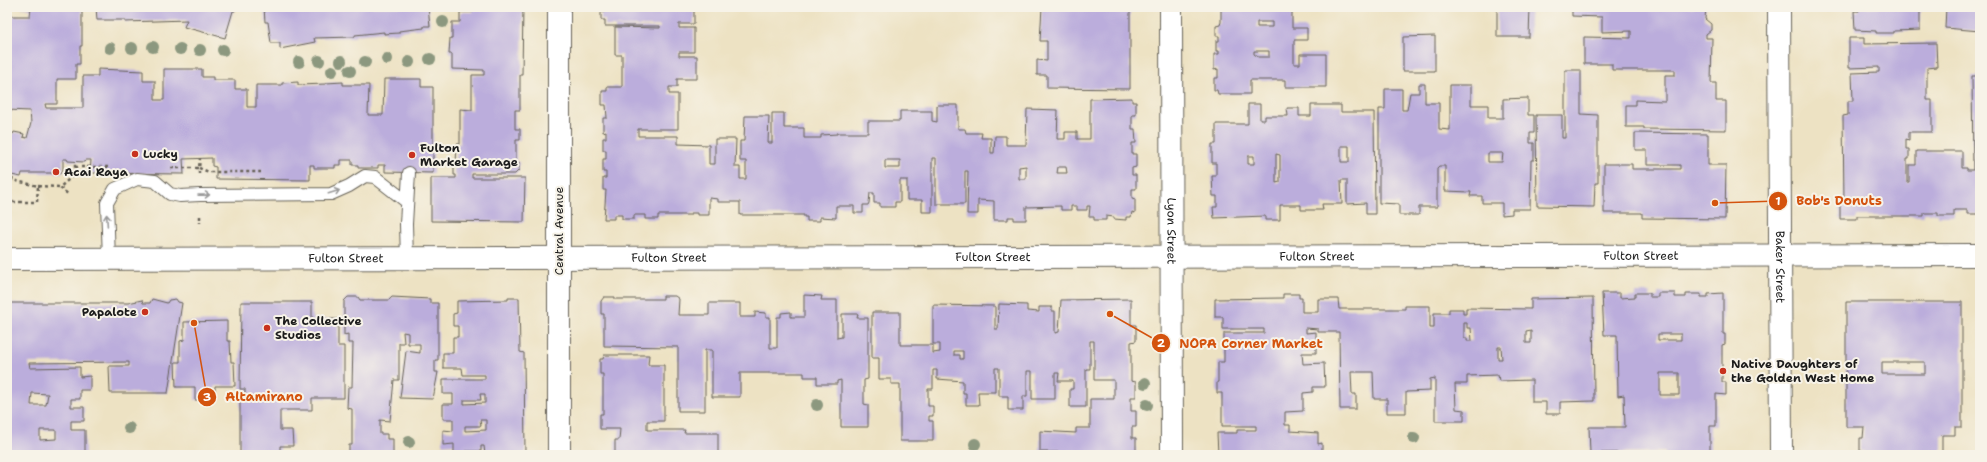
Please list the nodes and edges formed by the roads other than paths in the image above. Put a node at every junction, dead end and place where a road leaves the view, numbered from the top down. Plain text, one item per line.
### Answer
1 (559, 7) edge
2 (1171, 7) edge
3 (1779, 7) edge
4 (409, 173) dead end
5 (407, 202) junction
6 (1780, 255) junction
7 (1980, 255) edge
8 (1171, 257) junction
9 (559, 258) junction
10 (7, 259) edge
11 (109, 259) junction
12 (407, 259) junction
13 (559, 455) edge
14 (1172, 455) edge
15 (1781, 455) edge

1 - 9 street, Central Avenue
2 - 8 street, Lyon Street
3 - 6 street, Baker Street
4 - 5 lane
11 -> 5 lane
5 - 12 lane
6 - 7 street, Fulton Street
6 - 8 street, Fulton Street
6 - 15 street, Baker Street
8 - 9 street, Fulton Street
8 - 14 street, Lyon Street
9 - 12 street, Fulton Street
9 - 13 street, Central Avenue
10 - 11 street, Fulton Street
11 - 12 street, Fulton Street

